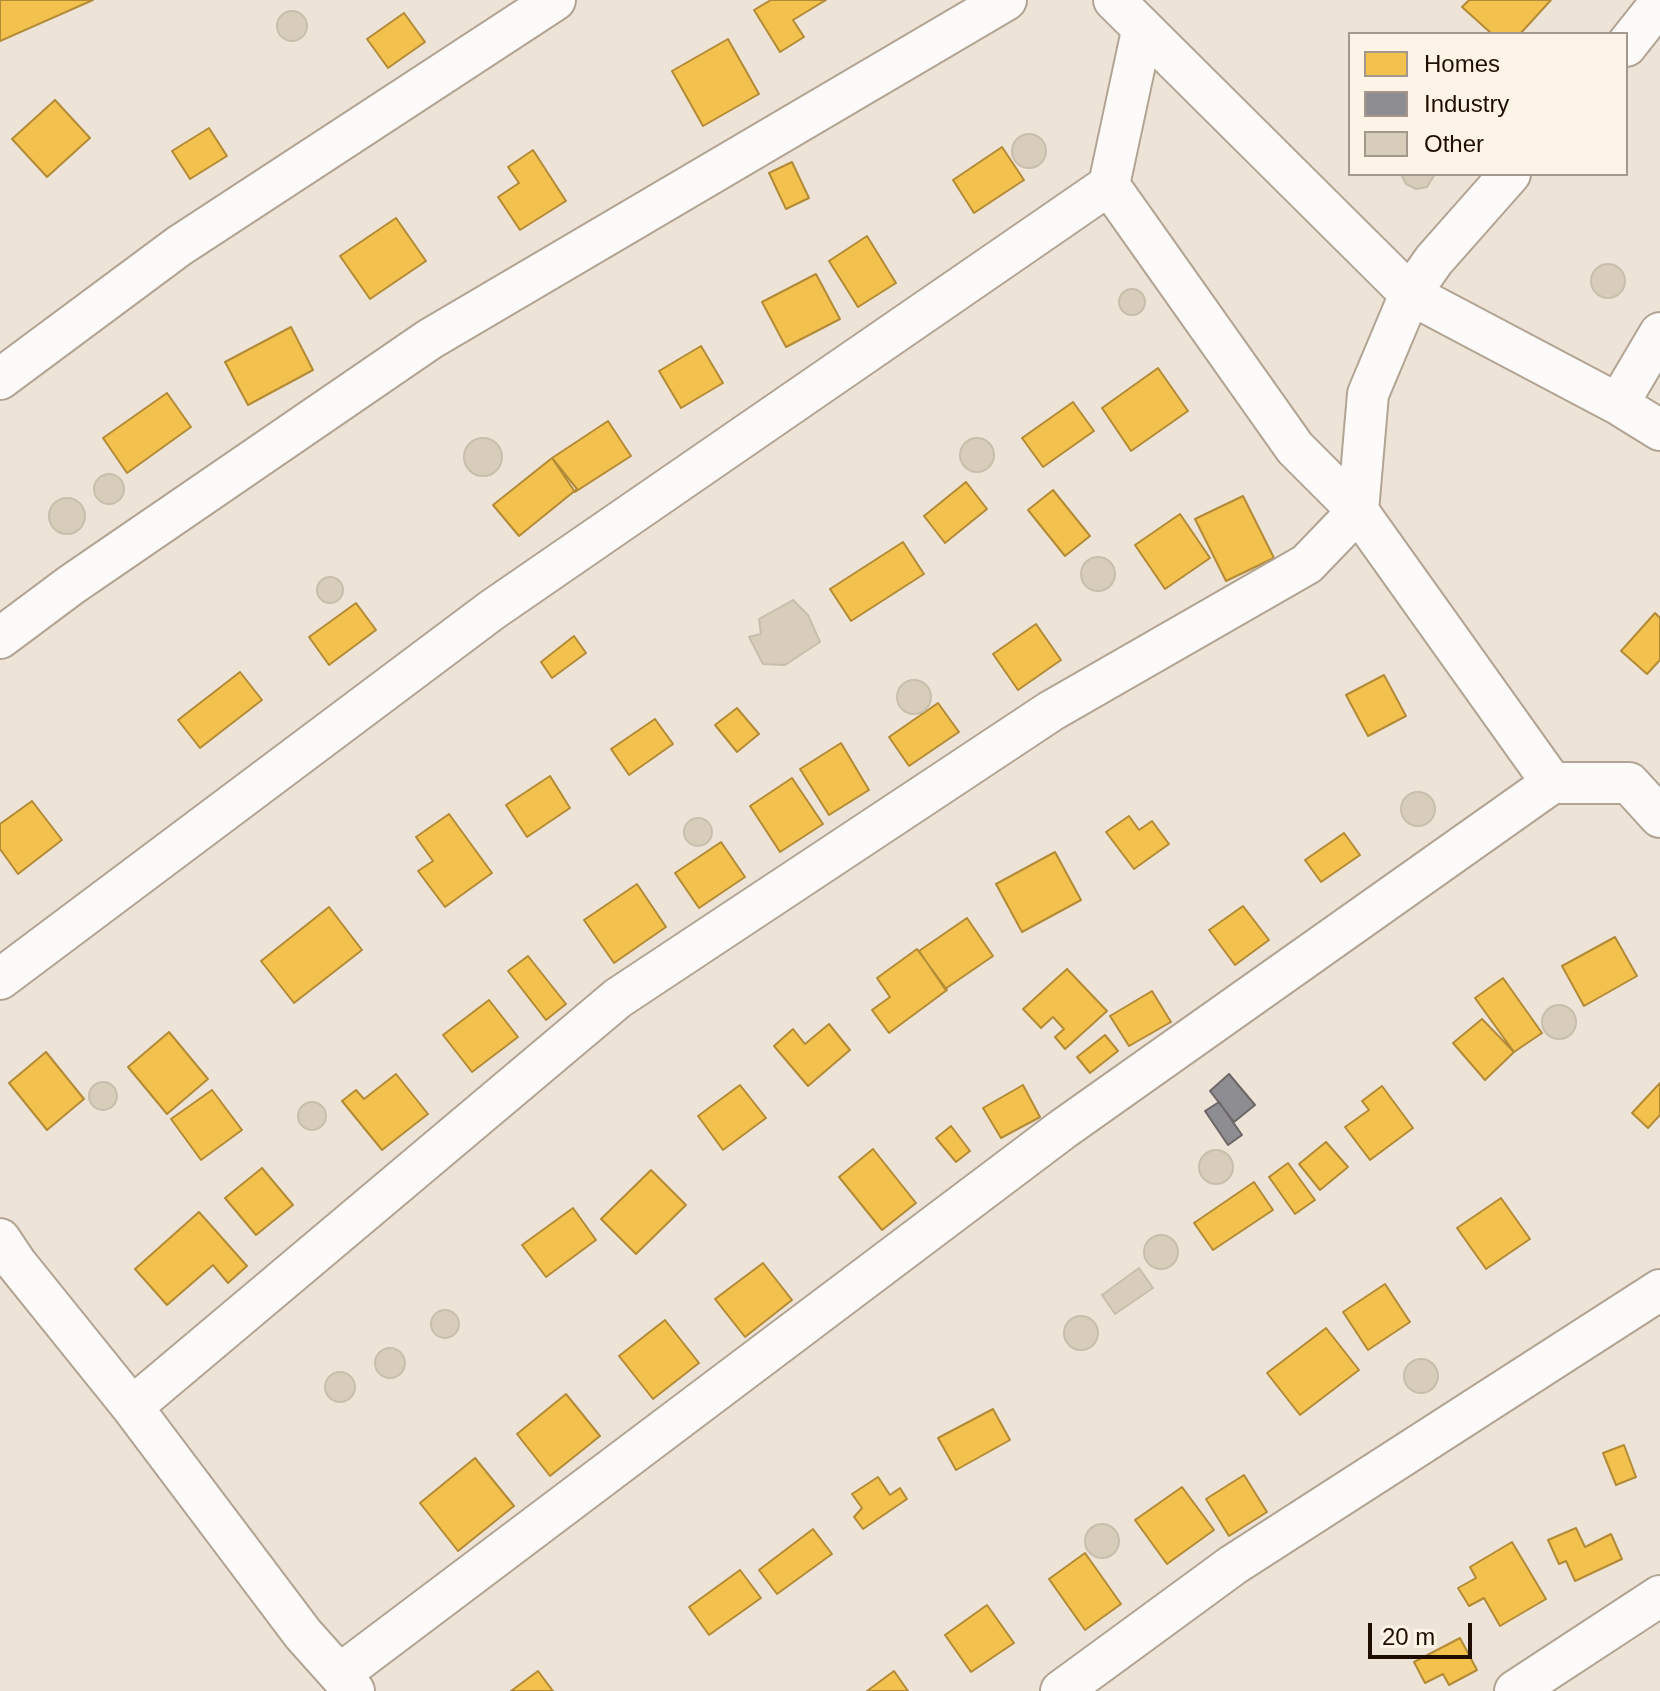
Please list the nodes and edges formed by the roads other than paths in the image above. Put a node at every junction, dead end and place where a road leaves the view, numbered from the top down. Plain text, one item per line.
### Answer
1 (555, 0) edge
2 (1006, 0) edge
3 (1114, 0) edge
4 (1660, 3) edge
5 (1142, 31) junction
6 (1628, 43) edge
7 (1508, 176) edge
8 (1109, 185) junction
9 (1410, 294) junction
10 (1660, 333) edge
11 (0, 379) edge
12 (1618, 404) junction
13 (1660, 430) edge
14 (1358, 511) junction
15 (0, 638) edge
16 (1552, 783) junction
17 (1660, 817) edge
18 (0, 979) edge
19 (0, 1239) edge
20 (1660, 1290) edge
21 (132, 1407) junction
22 (1660, 1596) edge
23 (347, 1683) edge
24 (1061, 1691) edge
25 (1515, 1691) edge

1 - 11 street
2 - 15 street
3 - 5 street
4 - 6 street
5 - 8 street
5 - 9 street
7 - 9 street
8 - 14 street
8 - 18 street
9 - 12 street
9 - 14 street
10 - 12 street
12 - 13 street
14 - 16 street
14 - 21 street
16 - 17 street
16 - 23 street
19 - 21 street
20 - 24 street
21 - 23 street
22 - 25 street

